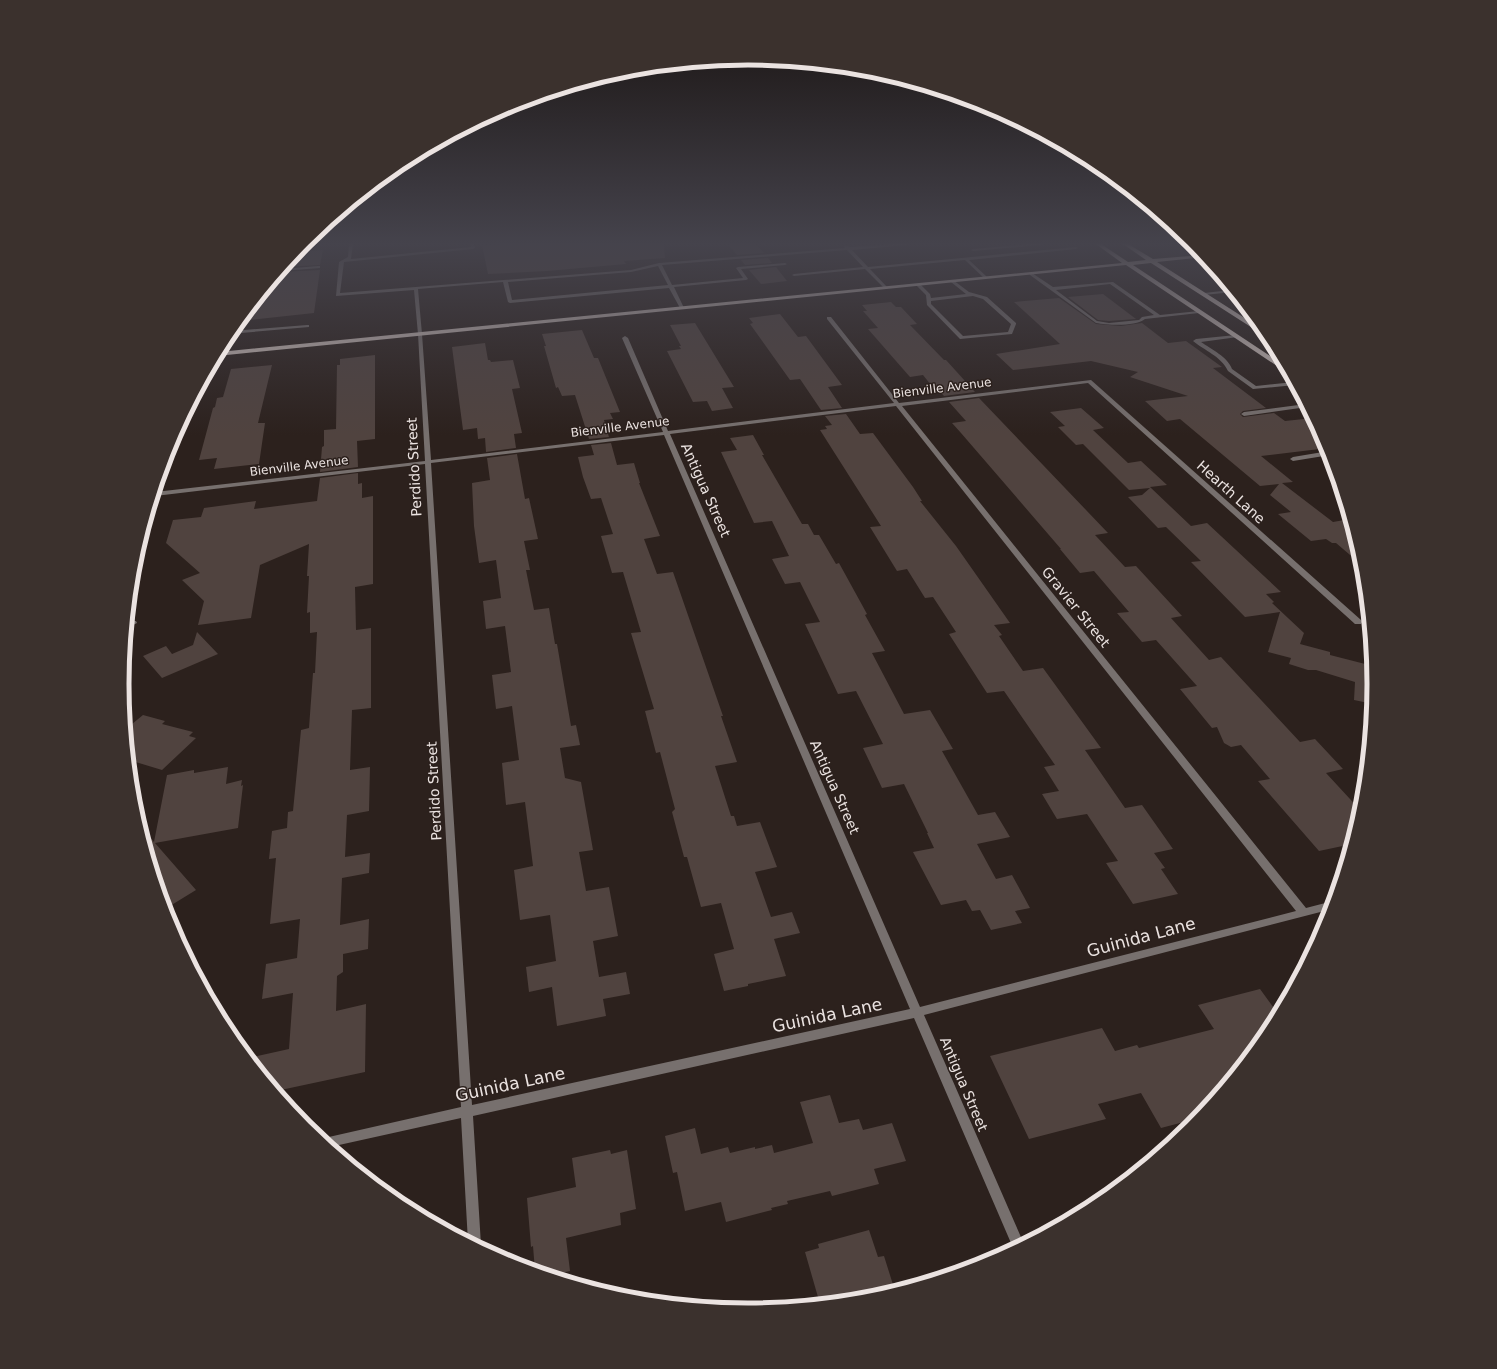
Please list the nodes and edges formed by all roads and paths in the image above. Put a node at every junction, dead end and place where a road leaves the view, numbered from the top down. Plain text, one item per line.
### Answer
1 (418, 308) edge
2 (682, 308) edge
3 (933, 308) edge
4 (996, 308) edge
5 (1077, 308) edge
6 (1146, 308) edge
7 (1194, 308) edge
8 (1225, 308) edge
9 (1200, 312) junction
10 (1158, 316) junction
11 (828, 318) dead end
12 (307, 326) dead end
13 (1254, 327) edge
14 (239, 332) edge
15 (420, 334) junction
16 (1236, 336) junction
17 (625, 338) dead end
18 (225, 353) edge
19 (1279, 365) edge
20 (1089, 381) joint
21 (1290, 384) edge
22 (897, 404) junction
23 (1302, 407) edge
24 (1244, 414) dead end
25 (665, 432) junction
26 (1324, 454) edge
27 (1293, 458) dead end
28 (428, 462) junction
29 (159, 493) edge
30 (1358, 622) dead end
31 (1327, 906) edge
32 (1302, 912) junction
33 (918, 1012) junction
34 (467, 1111) junction
35 (331, 1142) edge
36 (475, 1240) edge
37 (1018, 1242) edge

1 - 15 street, Perdido Street
2 - 15 main road
3 - 4 street
5 - 10 street
6 - 10 street
7 - 9 main road
8 - 13 main road
9 - 10 street
9 - 16 main road
11 - 22 street, Gravier Street
12 - 14 street
15 - 18 main road
15 - 28 street, Perdido Street
16 - 19 main road
16 - 21 street
17 - 25 street, Antigua Street
20 - 22 street, Bienville Avenue
20 - 30 street, Hearth Lane
22 - 25 street, Bienville Avenue
22 - 32 street, Gravier Street
23 - 24 street
25 - 28 street, Bienville Avenue
25 - 33 street, Antigua Street
26 - 27 street
28 - 29 street, Bienville Avenue
28 - 34 street, Perdido Street
31 - 32 street, Guinida Lane
32 - 33 street, Guinida Lane
33 - 34 street, Guinida Lane
33 - 37 street, Antigua Street
34 - 35 street, Guinida Lane
34 - 36 street, Perdido Street

